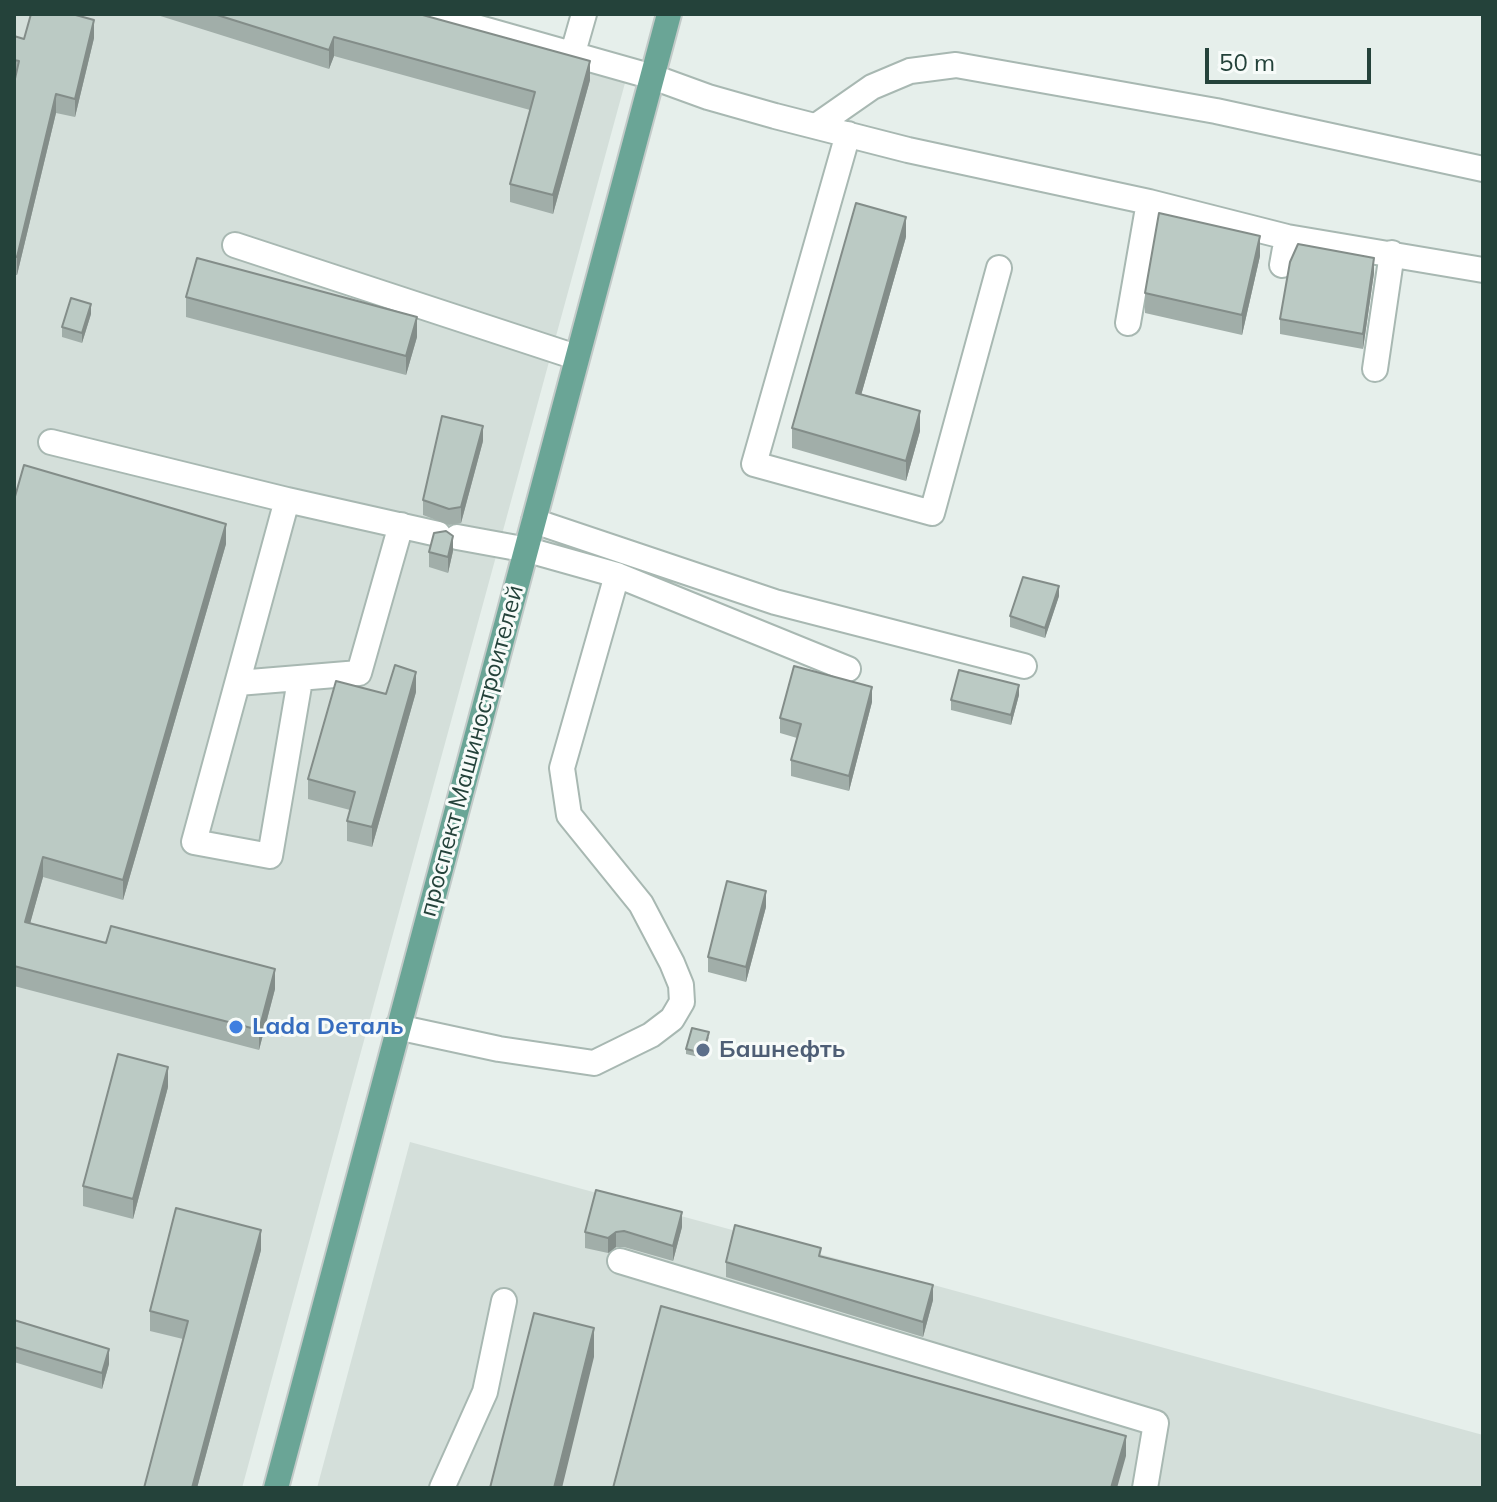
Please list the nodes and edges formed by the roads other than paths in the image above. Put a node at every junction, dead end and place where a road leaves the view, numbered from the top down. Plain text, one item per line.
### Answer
1 (430, 14) edge
2 (584, 14) edge
3 (669, 14) edge
4 (572, 56) junction
5 (653, 77) junction
6 (816, 126) junction
7 (848, 134) junction
8 (1483, 169) edge
9 (1149, 202) junction
10 (1287, 237) junction
11 (235, 245) dead end
12 (1392, 253) junction
13 (1282, 265) dead end
14 (999, 268) dead end
15 (1483, 270) edge
16 (1128, 323) dead end
17 (576, 357) junction
18 (1375, 369) dead end
19 (51, 442) dead end
20 (287, 500) junction
21 (534, 521) junction
22 (401, 525) junction
23 (528, 550) junction
24 (617, 575) junction
25 (1024, 666) dead end
26 (848, 669) dead end
27 (300, 680) junction
28 (238, 683) junction
29 (397, 1027) junction
30 (620, 1261) dead end
31 (504, 1301) dead end
32 (276, 1488) edge
33 (442, 1488) edge
34 (1145, 1488) edge

1 - 4 lane
2 - 4 lane
3 - 5 main road, проспект Машиностроителей
4 - 5 lane
5 - 6 lane
5 - 17 main road, проспект Машиностроителей
6 - 7 lane
6 - 8 lane
7 - 9 lane
7 - 14 lane
9 - 10 lane
9 - 16 lane
10 - 12 lane
10 - 13 lane
11 - 17 lane
12 - 15 lane
12 - 18 lane
17 - 21 main road, проспект Машиностроителей
19 - 20 lane
20 - 22 lane
20 - 28 lane
21 - 23 main road, проспект Машиностроителей
21 - 25 lane
22 - 23 lane
22 - 27 lane
23 - 24 lane
23 - 29 main road, проспект Машиностроителей
24 - 26 lane
24 - 29 lane
27 - 28 lane
27 - 28 lane
29 - 32 main road, проспект Машиностроителей
30 - 34 lane
31 - 33 lane

